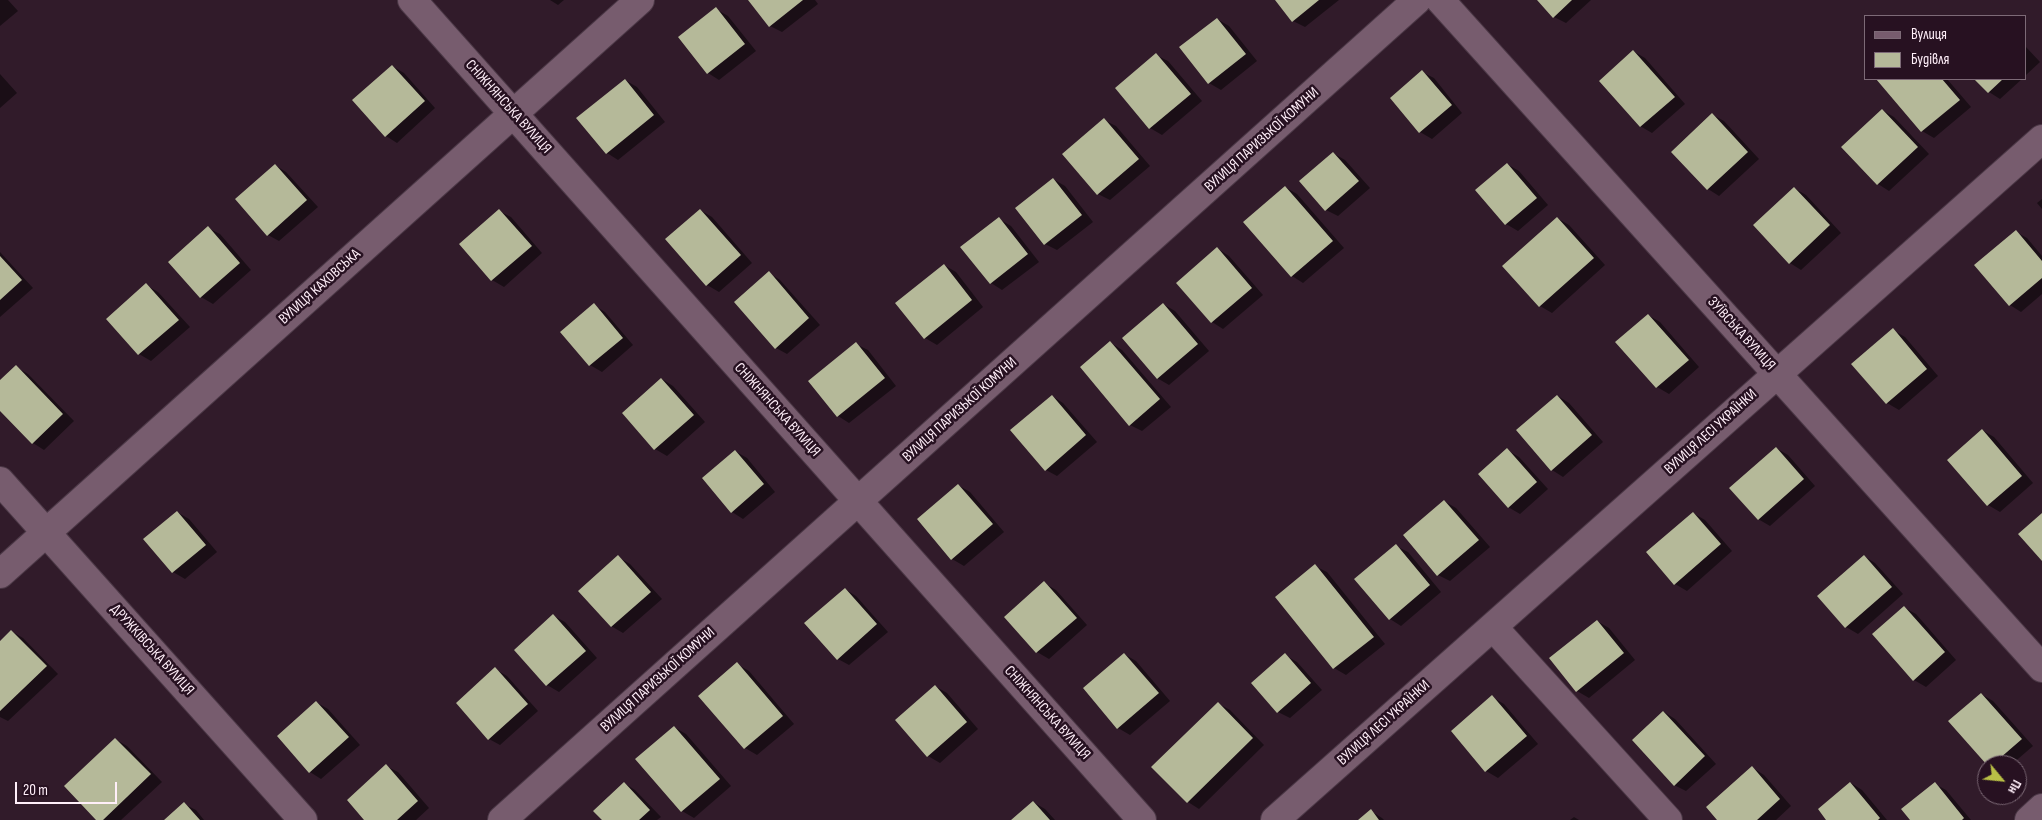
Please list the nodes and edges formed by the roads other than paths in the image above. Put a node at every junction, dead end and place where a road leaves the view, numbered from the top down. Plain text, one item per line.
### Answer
1 (412, 0) edge
2 (640, 0) edge
3 (1417, 0) edge
4 (1440, 0) edge
5 (513, 113) junction
6 (2042, 139) edge
7 (1777, 374) junction
8 (0, 481) edge
9 (858, 501) junction
10 (46, 532) junction
11 (0, 574) edge
12 (1493, 627) junction
13 (2042, 668) edge
14 (2042, 808) edge
15 (303, 820) edge
16 (502, 820) edge
17 (1142, 820) edge
18 (1276, 820) edge
19 (1668, 820) edge
20 (2029, 820) edge

1 - 5 street, СНІЖНЯНСЬКА ВУЛИЦЯ
2 - 5 street, ВУЛИЦЯ КАХОВСЬКА
3 - 9 street, ВУЛИЦЯ ПАРИЗЬКОЇ КОМУНИ
4 - 7 street, ЗУЇВСЬКА ВУЛИЦЯ
5 - 9 street, СНІЖНЯНСЬКА ВУЛИЦЯ
5 - 10 street, ВУЛИЦЯ КАХОВСЬКА
6 - 7 street, ВУЛИЦЯ ЛЕСІ УКРАЇНКИ
7 - 12 street, ВУЛИЦЯ ЛЕСІ УКРАЇНКИ
7 - 13 street, ЗУЇВСЬКА ВУЛИЦЯ
8 - 10 street, ДРУЖКІВСЬКА ВУЛИЦЯ
9 - 16 street, ВУЛИЦЯ ПАРИЗЬКОЇ КОМУНИ
9 - 17 street, СНІЖНЯНСЬКА ВУЛИЦЯ
10 - 11 street, ВУЛИЦЯ КАХОВСЬКА
10 - 15 street, ДРУЖКІВСЬКА ВУЛИЦЯ
12 - 18 street, ВУЛИЦЯ ЛЕСІ УКРАЇНКИ
12 - 19 street
14 - 20 street

